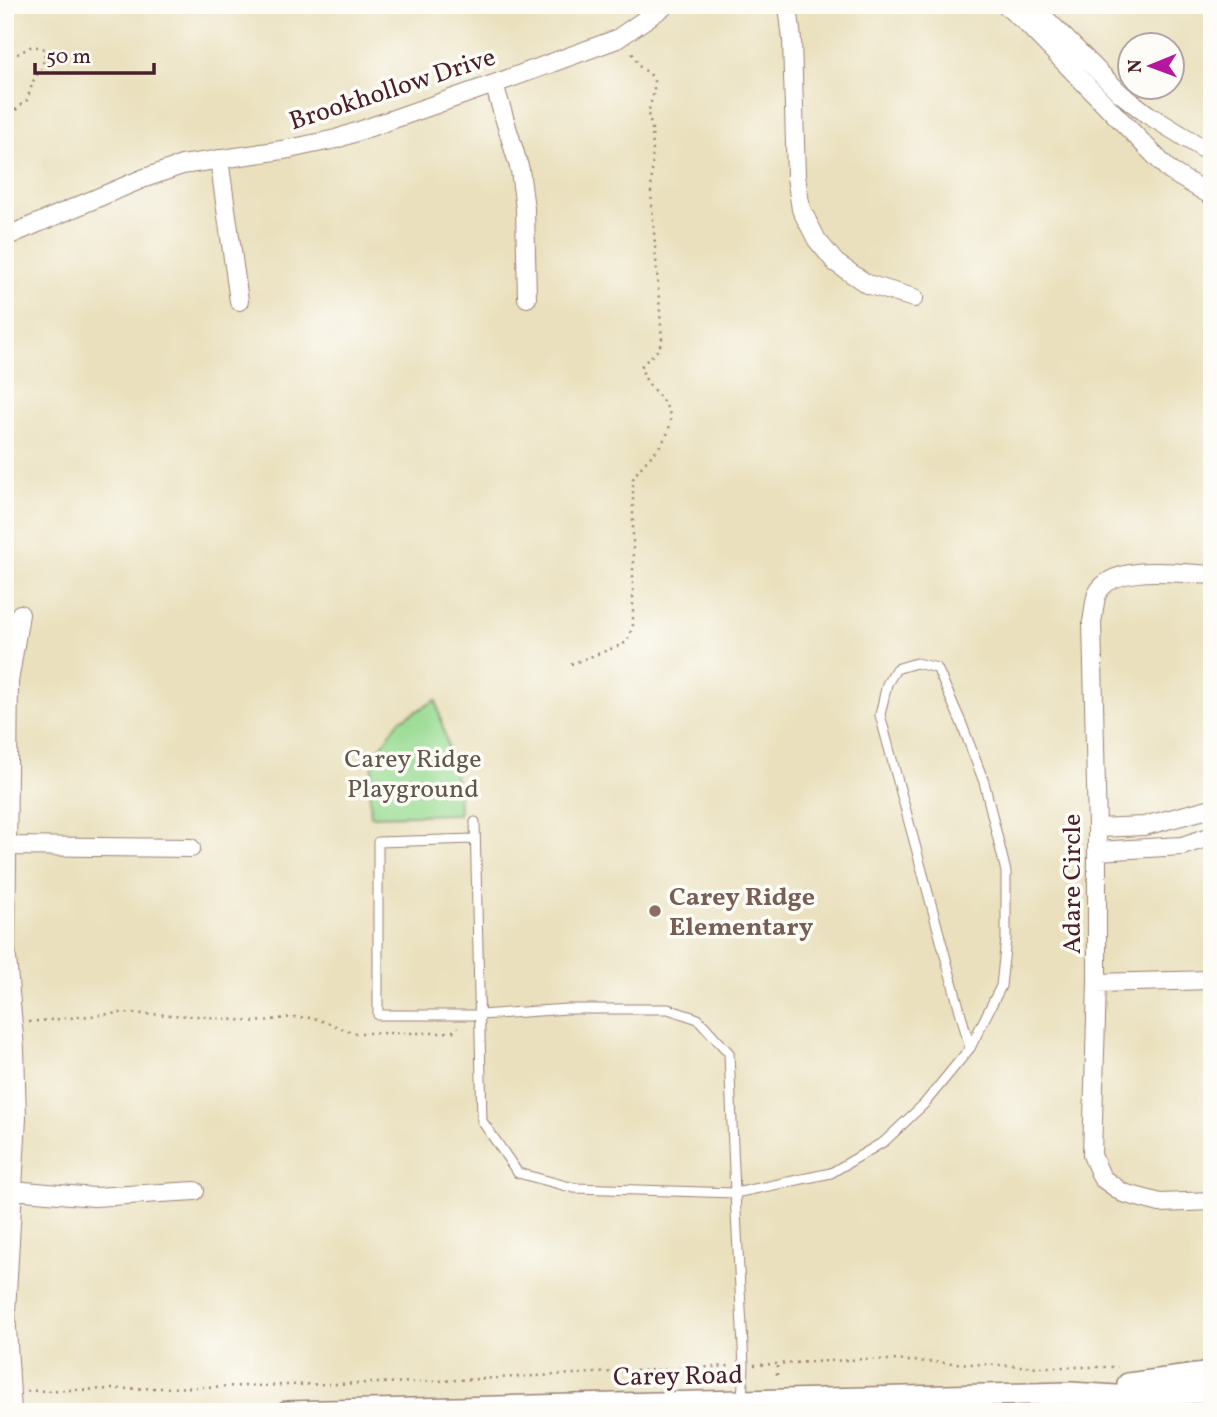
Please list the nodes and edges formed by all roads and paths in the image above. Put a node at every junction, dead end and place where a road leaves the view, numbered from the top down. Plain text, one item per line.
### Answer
1 (666, 5) edge
2 (788, 5) edge
3 (1005, 5) edge
4 (1031, 12) edge
5 (631, 51) dead end
6 (5, 61) edge
7 (494, 84) junction
8 (1116, 89) edge
9 (1116, 100) edge
10 (1132, 102) edge
11 (1110, 110) junction
12 (5, 146) edge
13 (1212, 154) edge
14 (219, 159) junction
15 (1212, 195) edge
16 (5, 237) edge
17 (527, 298) dead end
18 (914, 298) dead end
19 (239, 302) dead end
20 (1212, 575) edge
21 (20, 614) dead end
22 (571, 664) dead end
23 (1212, 808) edge
24 (475, 822) dead end
25 (1097, 828) junction
26 (1212, 836) edge
27 (475, 839) junction
28 (6, 846) edge
29 (191, 848) dead end
30 (1097, 851) junction
31 (1212, 980) edge
32 (1097, 983) junction
33 (480, 1015) junction
34 (462, 1022) dead end
35 (26, 1023) dead end
36 (970, 1048) junction
37 (13, 1190) junction
38 (195, 1191) dead end
39 (735, 1193) junction
40 (1212, 1201) edge
41 (744, 1366) junction
42 (1129, 1367) dead end
43 (1212, 1373) edge
44 (10, 1391) junction
45 (1212, 1392) edge
46 (1071, 1394) junction
47 (960, 1404) edge
48 (742, 1406) edge
49 (12, 1412) edge
50 (286, 1412) edge

1 - 7 street, Brookhollow Drive
2 - 18 street
3 - 4 street
4 - 8 street
4 - 11 street
5 - 22 path
6 - 12 path
7 - 14 street, Brookhollow Drive
7 - 17 street
9 - 11 lane
10 - 13 street
11 - 15 street
14 - 16 street, Brookhollow Drive
14 - 19 street
20 - 25 street, Adare Circle
21 - 28 street
23 - 25 street
24 - 27 lane
25 - 30 street, Adare Circle
26 - 30 street
27 - 33 lane
27 - 33 lane
28 - 29 street
28 - 37 street
30 - 32 street, Adare Circle
31 - 32 street
32 - 40 street, Adare Circle
33 - 39 lane
33 - 39 lane
34 - 35 path
36 - 36 lane
36 - 39 lane
37 - 38 street
37 - 44 street
39 - 41 lane
41 - 42 path
41 - 44 path
41 - 48 lane
43 - 46 street, Carey Road
44 - 49 street
45 - 46 street, Carey Road
46 - 47 street, Carey Road
47 - 48 street, Carey Road
48 - 50 street, Carey Road

